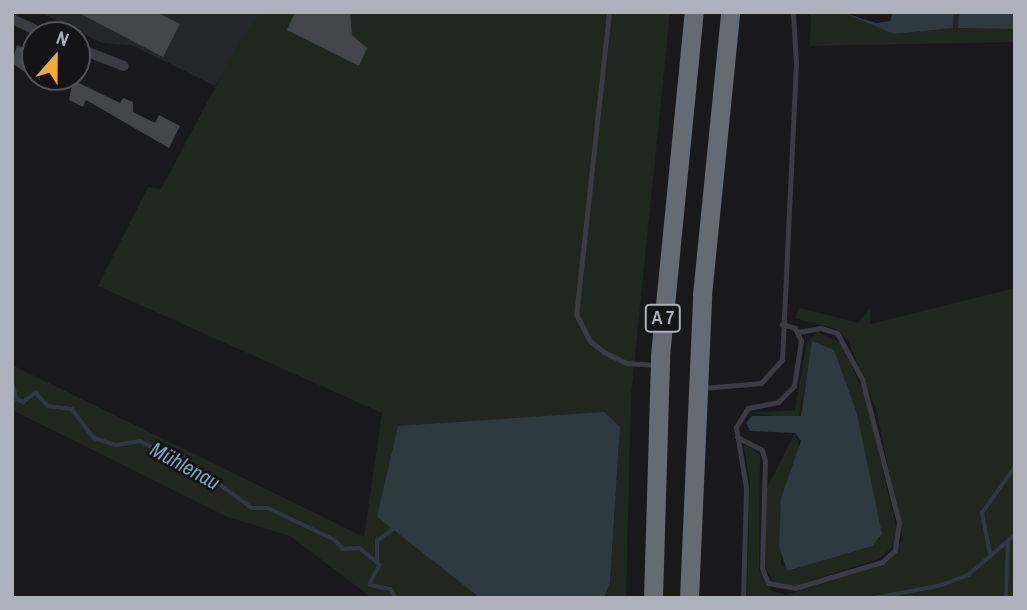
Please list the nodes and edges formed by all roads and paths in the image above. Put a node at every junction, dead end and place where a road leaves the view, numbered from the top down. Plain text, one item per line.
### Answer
1 (608, 12) edge
2 (694, 12) edge
3 (730, 12) edge
4 (793, 12) edge
5 (91, 53) edge
6 (124, 66) dead end
7 (782, 324) junction
8 (799, 332) junction
9 (659, 366) junction
10 (696, 387) junction
11 (737, 437) junction
12 (653, 598) edge
13 (689, 598) edge
14 (743, 598) edge

1 - 9 lane
2 - 9 highway, A 7
3 - 10 highway, A 7
4 - 7 lane
5 - 6 street
7 - 8 lane
7 - 10 lane
8 - 11 lane
8 - 11 lane
9 - 12 highway, A 7
10 - 13 highway, A 7
11 - 14 lane

